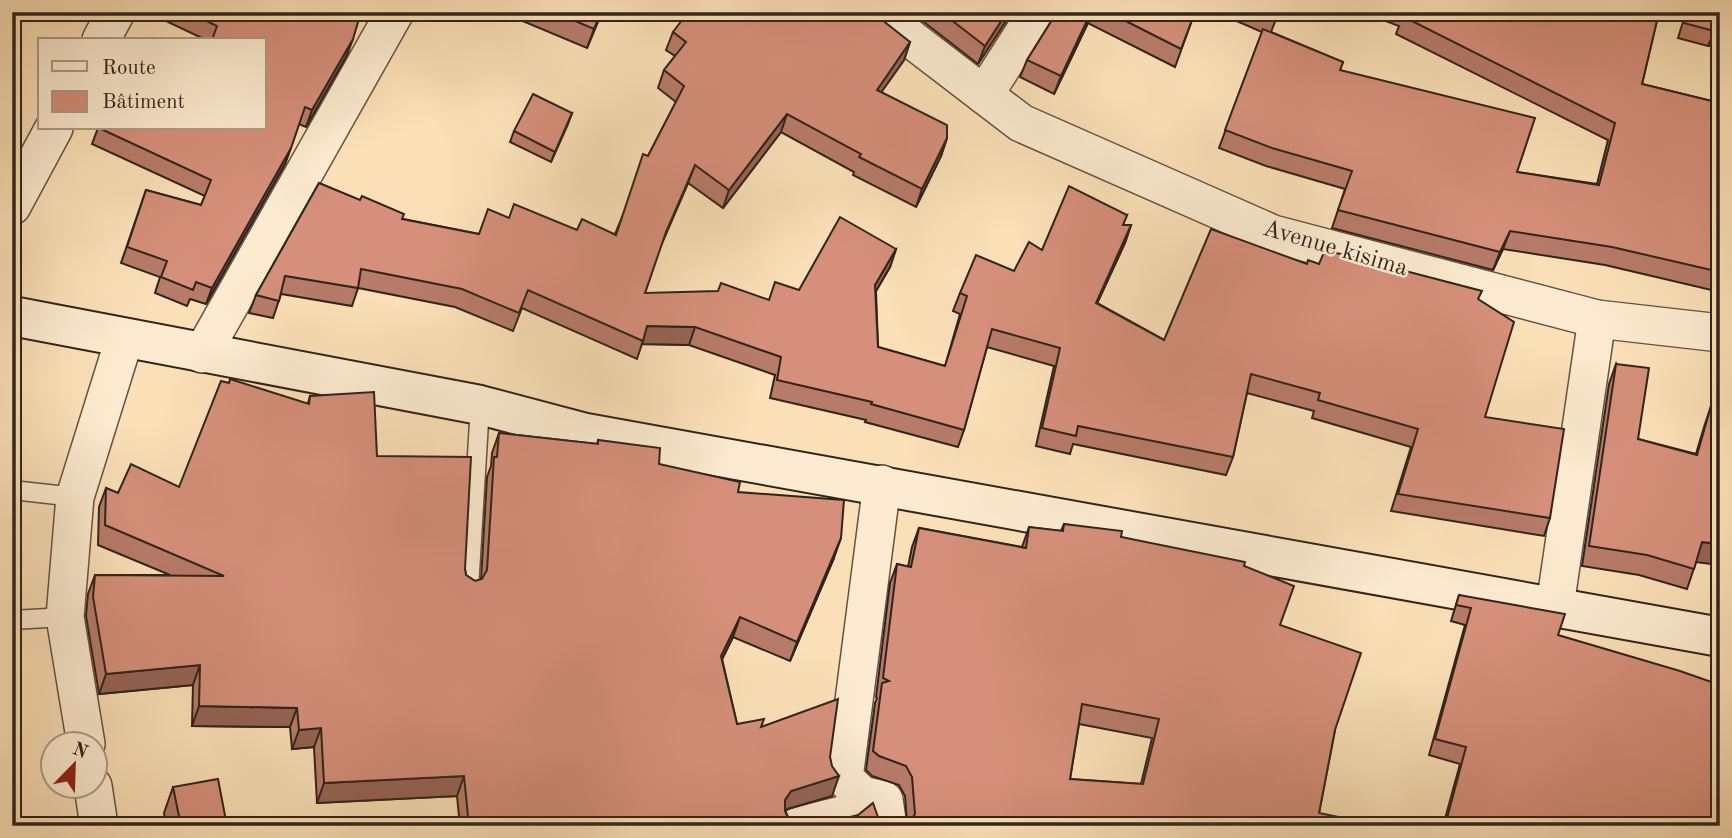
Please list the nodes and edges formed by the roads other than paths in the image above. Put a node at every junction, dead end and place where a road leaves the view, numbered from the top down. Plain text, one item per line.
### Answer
1 (116, 12) edge
2 (395, 12) edge
3 (876, 12) edge
4 (1037, 12) edge
5 (102, 38) edge
6 (984, 95) junction
7 (53, 130) edge
8 (12, 206) edge
9 (12, 316) edge
10 (1597, 319) junction
11 (1720, 333) edge
12 (124, 340) junction
13 (202, 354) junction
14 (480, 405) junction
15 (882, 484) junction
16 (12, 489) edge
17 (75, 497) junction
18 (469, 589) edge
19 (1555, 607) junction
20 (65, 617) junction
21 (12, 621) edge
22 (1720, 637) edge
23 (84, 730) edge
24 (862, 795) junction
25 (95, 800) edge
26 (99, 826) edge
27 (798, 826) edge
28 (888, 826) edge

1 - 5 street
2 - 13 street
3 - 6 street, Avenue kisima
4 - 6 street
6 - 10 street, Avenue kisima
7 - 8 street
9 - 12 street
10 - 11 street, Avenue kisima
10 - 19 street
12 - 13 street
12 - 17 street
13 - 14 street
14 - 15 street
14 - 18 lane
15 - 19 street
15 - 24 street
16 - 17 lane
17 - 20 street
19 - 22 street
20 - 21 lane
20 - 23 street
24 - 27 street
24 - 28 street
25 - 26 street

